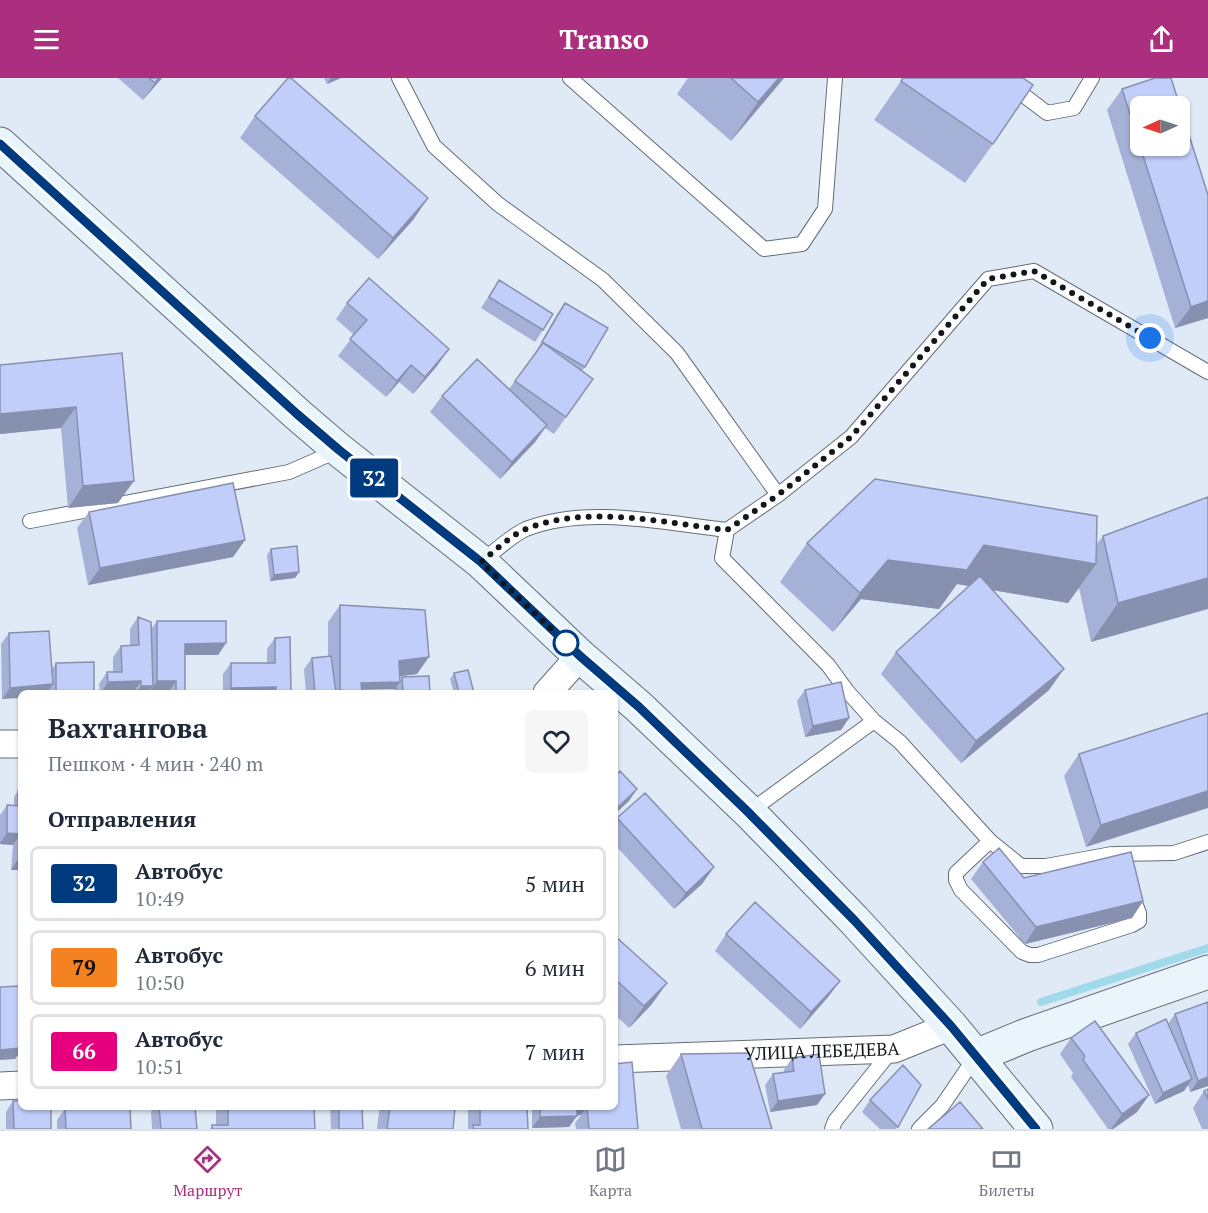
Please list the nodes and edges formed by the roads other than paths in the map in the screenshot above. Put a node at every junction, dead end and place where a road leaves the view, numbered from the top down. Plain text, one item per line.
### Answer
1 (399, 78) edge
2 (570, 78) edge
3 (835, 78) edge
4 (1001, 78) edge
5 (1092, 78) edge
6 (0, 144) edge
7 (1208, 372) edge
8 (339, 450) junction
9 (778, 495) junction
10 (30, 521) dead end
11 (727, 530) junction
12 (481, 562) junction
13 (580, 656) junction
14 (550, 690) edge
15 (874, 722) junction
16 (0, 744) edge
17 (18, 744) edge
18 (748, 812) junction
19 (990, 841) junction
20 (1208, 842) edge
21 (1112, 854) junction
22 (1208, 972) edge
23 (951, 1026) junction
24 (894, 1049) junction
25 (976, 1056) junction
26 (618, 1059) edge
27 (18, 1085) edge
28 (0, 1086) edge
29 (832, 1129) edge
30 (919, 1129) edge
31 (1036, 1129) edge

1 - 9 lane
2 - 3 lane
4 - 5 lane
6 - 8 main road
7 - 9 lane
8 - 10 lane
8 - 12 main road
9 - 11 lane
11 - 12 lane
11 - 15 lane
12 - 13 main road
13 - 14 street
13 - 18 main road
15 - 18 lane
15 - 19 lane
16 - 17 street
18 - 23 main road
19 - 21 lane
19 - 21 lane
20 - 21 lane
22 - 25 main road
23 - 24 street, УЛИЦА ЛЕБЕДЕВА
23 - 25 main road
24 - 26 street, УЛИЦА ЛЕБЕДЕВА
24 - 29 lane
25 - 30 lane
25 - 31 main road
27 - 28 street

